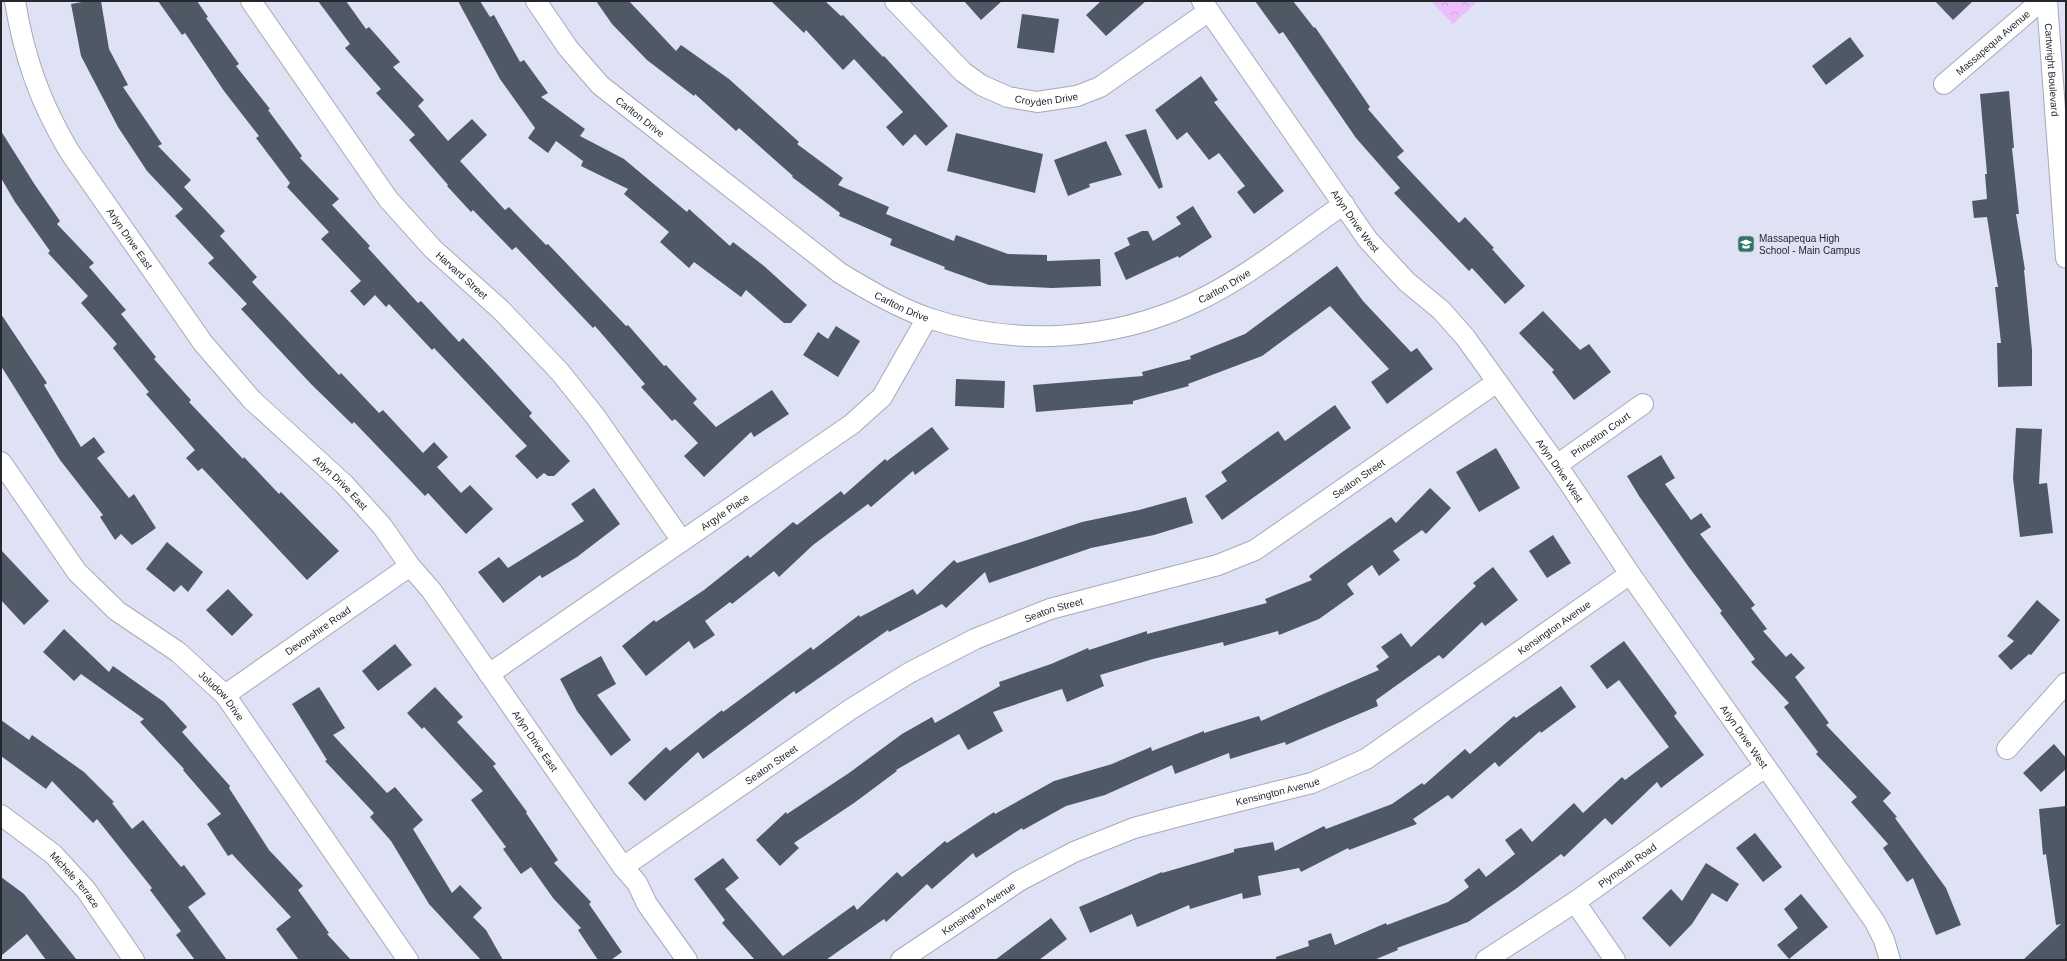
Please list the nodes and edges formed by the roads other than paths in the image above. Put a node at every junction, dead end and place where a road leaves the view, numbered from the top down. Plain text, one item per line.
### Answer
1 (15, 1) edge
2 (251, 1) edge
3 (536, 1) edge
4 (895, 1) edge
5 (2041, 1) edge
6 (2047, 1) edge
7 (1205, 6) edge
8 (1944, 84) dead end
9 (2061, 113) edge
10 (1344, 204) junction
11 (2066, 258) edge
12 (927, 318) junction
13 (1497, 382) junction
14 (1643, 404) dead end
15 (1, 462) edge
16 (1557, 465) junction
17 (682, 541) junction
18 (410, 566) junction
19 (1630, 574) junction
20 (489, 674) junction
21 (2066, 683) edge
22 (225, 695) junction
23 (2007, 749) dead end
24 (1765, 767) junction
25 (1, 815) edge
26 (623, 867) junction
27 (1575, 902) junction
28 (134, 960) edge
29 (408, 960) edge
30 (687, 960) edge
31 (901, 960) edge
32 (1486, 960) edge
33 (1615, 960) edge
34 (1890, 960) edge

1 - 18 street, Arlyn Drive East
2 - 17 street, Harvard Street
3 - 12 street, Carlton Drive
4 - 7 street, Croyden Drive
5 - 8 street, Massapequa Avenue
6 - 9 street, Cartwright Boulevard
7 - 10 street, Arlyn Drive West
9 - 11 street, Cartwright Boulevard
10 - 12 street, Carlton Drive
10 - 13 street, Arlyn Drive West
12 - 17 street, Argyle Place
13 - 16 street, Arlyn Drive West
13 - 26 street, Seaton Street
14 - 16 street, Princeton Court
15 - 22 street, Joludow Drive
16 - 19 street, Arlyn Drive West
17 - 20 street, Argyle Place
18 - 20 street, Arlyn Drive East
18 - 22 street, Devonshire Road
19 - 24 street, Arlyn Drive West
19 - 31 street, Kensington Avenue
20 - 26 street, Arlyn Drive East
21 - 23 street
22 - 29 street, Joludow Drive
24 - 27 street, Plymouth Road
24 - 34 street, Arlyn Drive West
25 - 28 street, Michele Terrace
26 - 30 street, Arlyn Drive East
27 - 32 street, Plymouth Road
27 - 33 street

